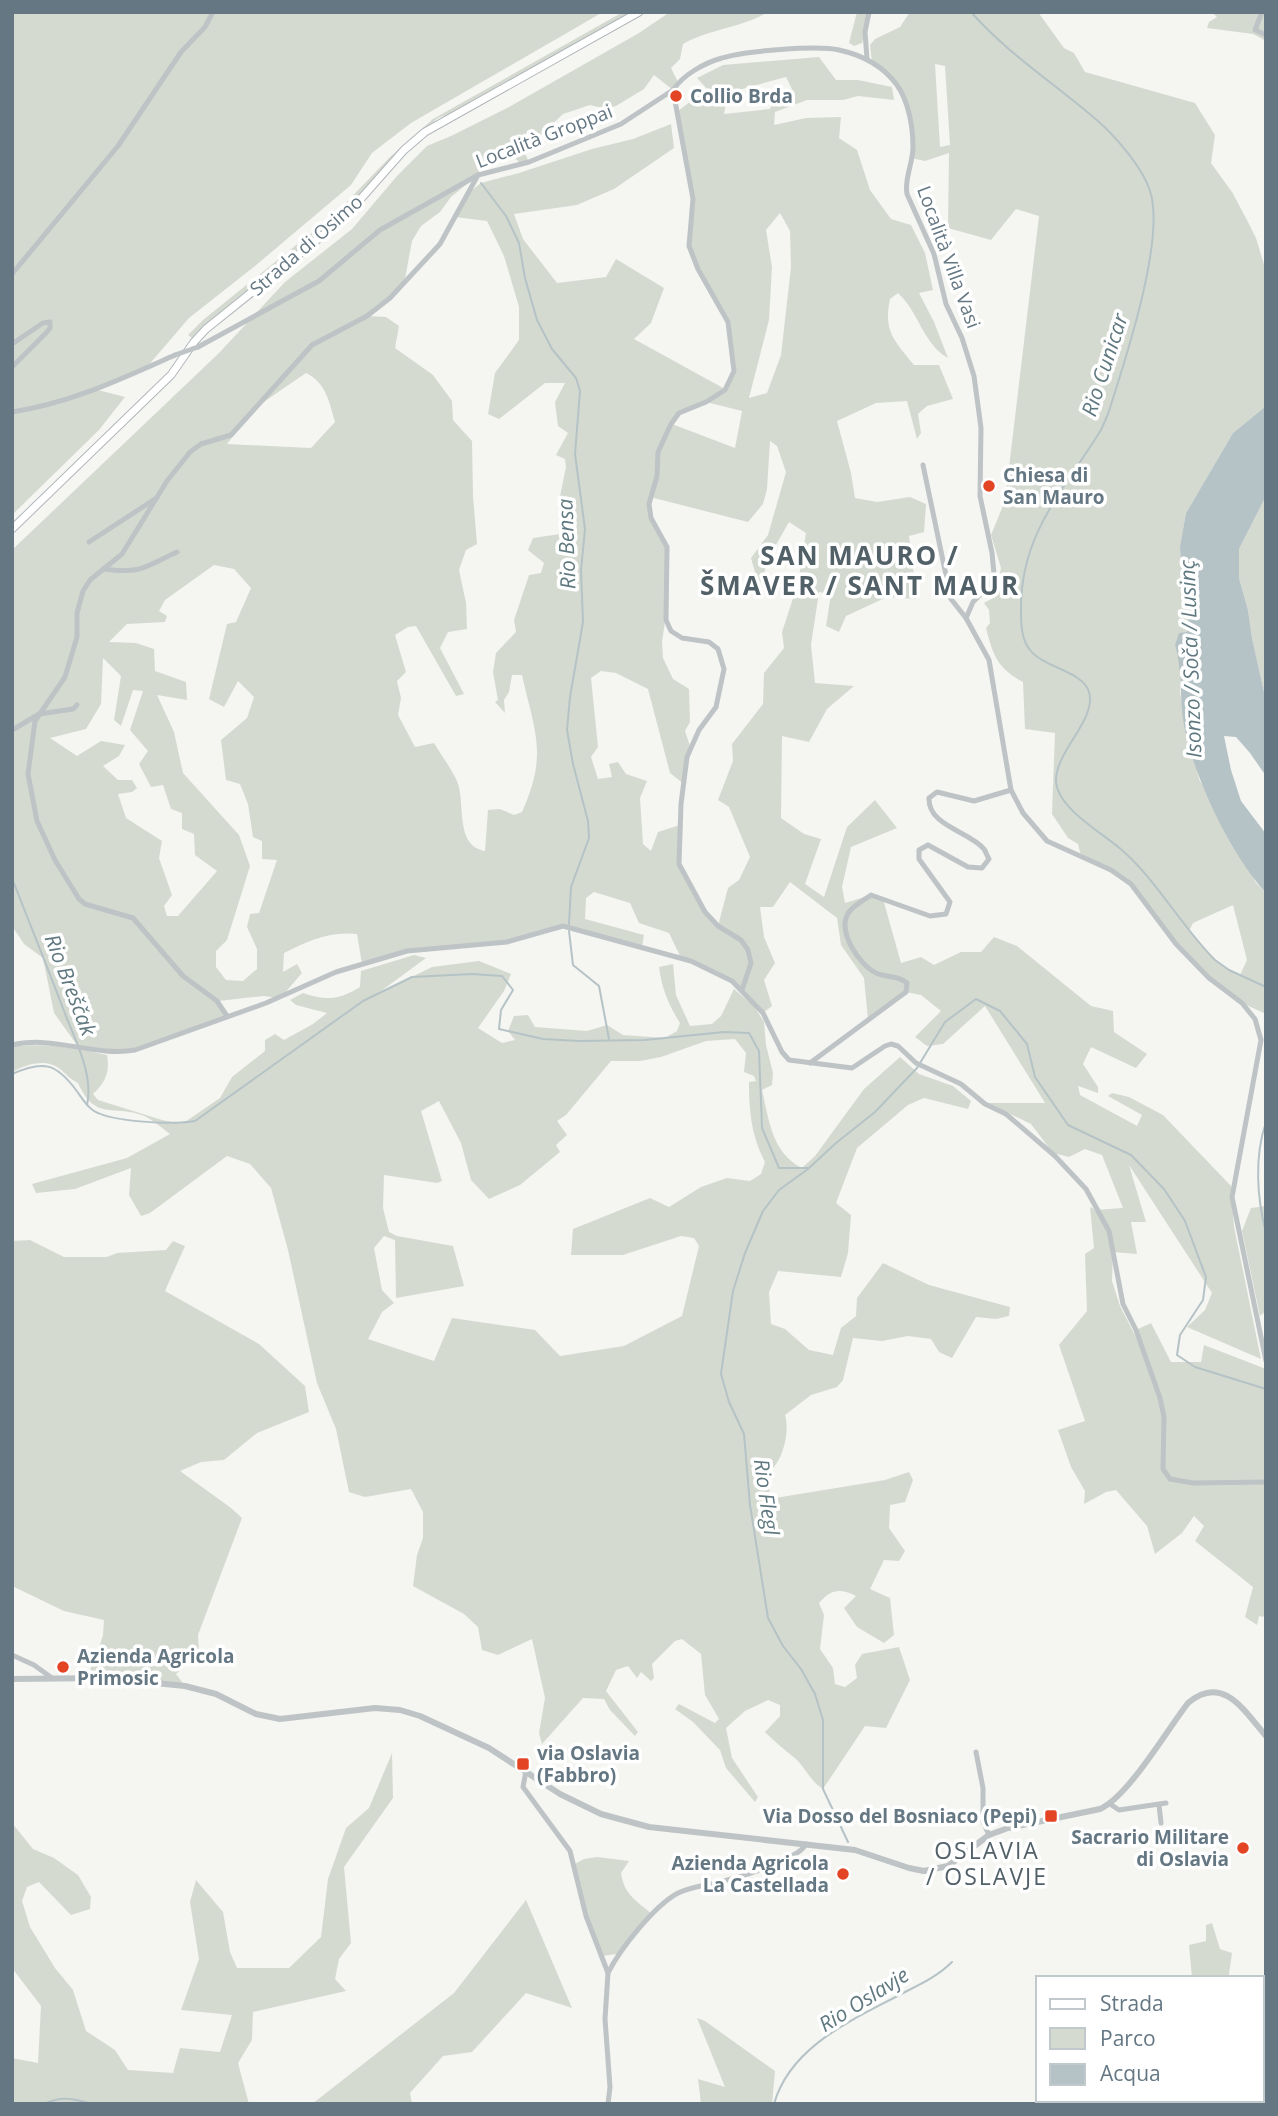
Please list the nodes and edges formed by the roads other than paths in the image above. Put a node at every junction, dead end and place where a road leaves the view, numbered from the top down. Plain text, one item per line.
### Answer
1 (213, 12) edge
2 (639, 12) edge
3 (869, 12) edge
4 (1262, 12) edge
5 (1266, 35) edge
6 (867, 59) junction
7 (673, 90) junction
8 (478, 175) junction
9 (12, 274) edge
10 (12, 344) edge
11 (12, 367) edge
12 (12, 412) edge
13 (923, 465) dead end
14 (157, 497) junction
15 (12, 529) edge
16 (89, 542) dead end
17 (177, 552) dead end
18 (104, 569) junction
19 (966, 618) junction
20 (77, 705) dead end
21 (39, 714) junction
22 (14, 729) edge
23 (1011, 790) junction
24 (743, 990) junction
25 (227, 1016) junction
26 (12, 1045) edge
27 (810, 1063) junction
28 (1266, 1361) edge
29 (1266, 1482) edge
30 (12, 1656) edge
31 (52, 1678) junction
32 (12, 1679) edge
33 (1266, 1736) edge
34 (976, 1752) dead end
35 (526, 1771) junction
36 (1110, 1804) junction
37 (1161, 1823) dead end
38 (989, 1835) junction
39 (806, 1844) junction
40 (617, 1954) junction
41 (602, 1956) junction
42 (608, 1973) junction
43 (608, 2104) edge

1 - 9 street
2 - 15 main road, Strada di Osimo
3 - 6 street
4 - 5 street
6 - 7 street, Località Villa Vasi
6 - 19 street, Località Villa Vasi
7 - 8 street, Località Groppai
7 - 24 street
8 - 12 street, bridge
8 - 14 street, Località Groppai
10 - 11 street
13 - 19 street
14 - 16 street
14 - 18 street, Località Groppai
17 - 18 street
18 - 21 street, Località Groppai
19 - 23 street
20 - 21 street
21 - 22 street
21 - 25 street, Località Groppai
23 - 27 street
23 - 28 street
24 - 25 street
24 - 27 street
25 - 26 street
27 - 29 street
30 - 31 street
31 - 32 street
31 - 35 street
33 - 36 street
34 - 38 street
35 - 39 street
35 - 41 street
36 - 37 street
36 - 38 street
38 - 39 street
39 - 40 street
40 - 41 street
40 - 42 street
41 - 42 street
42 - 43 street

